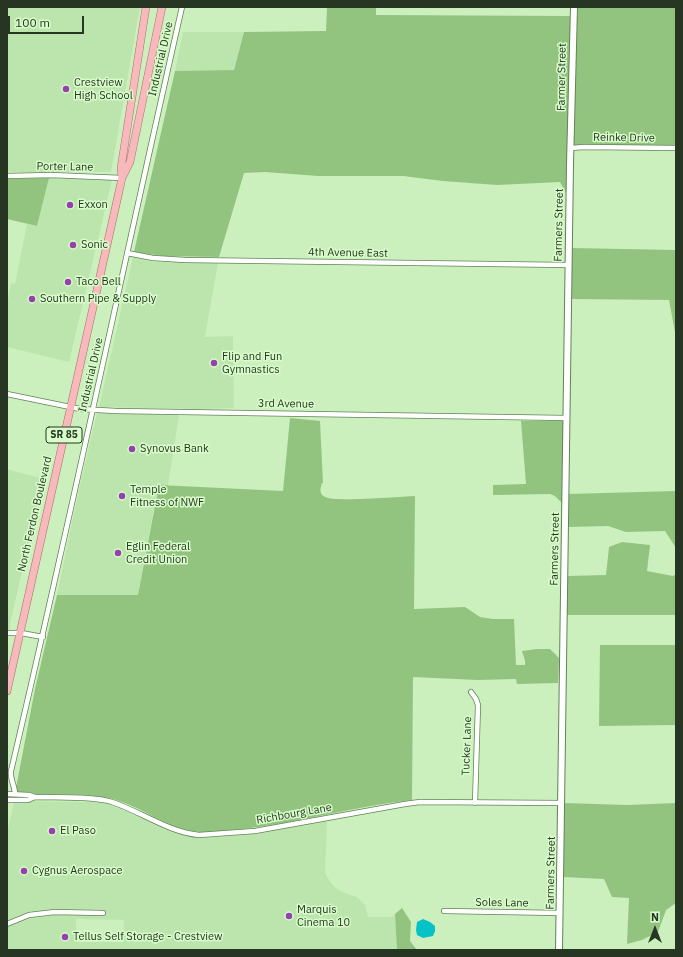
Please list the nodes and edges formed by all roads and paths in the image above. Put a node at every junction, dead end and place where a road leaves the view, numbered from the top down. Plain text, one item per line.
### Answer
1 (146, 7) edge
2 (162, 7) edge
3 (182, 7) edge
4 (574, 7) edge
5 (571, 148) junction
6 (676, 148) edge
7 (7, 176) edge
8 (122, 178) junction
9 (127, 253) junction
10 (569, 265) junction
11 (7, 394) edge
12 (70, 407) junction
13 (92, 410) junction
14 (567, 418) junction
15 (7, 633) edge
16 (20, 633) junction
17 (43, 637) junction
18 (7, 691) edge
19 (471, 692) dead end
20 (7, 794) edge
21 (15, 794) junction
22 (35, 797) junction
23 (7, 800) edge
24 (475, 803) junction
25 (562, 803) junction
26 (444, 911) dead end
27 (103, 913) dead end
28 (560, 913) junction
29 (7, 924) edge
30 (559, 950) edge

1 - 8 main road, North Ferdon Boulevard / SR 85
2 - 8 main road, North Ferdon Boulevard / SR 85
3 - 9 street, Industrial Drive
4 - 5 street, Farmer Street
5 - 6 street, Reinke Drive
5 - 10 street, Farmers Street
7 - 8 street, Porter Lane
8 - 12 main road, North Ferdon Boulevard / SR 85
9 - 10 street, 4th Avenue East
9 - 13 street, Industrial Drive
10 - 14 street, Farmers Street
11 - 12 street, 3rd Avenue
12 - 13 street, 3rd Avenue
12 - 16 main road, North Ferdon Boulevard / SR 85
13 - 14 street, 3rd Avenue
13 - 17 street, Industrial Drive
14 - 25 street, Farmers Street
15 - 16 street
16 - 17 street
16 - 18 main road, North Ferdon Boulevard / SR 85
17 - 21 street, Industrial Drive
19 - 24 street, Tucker Lane
20 - 21 street, Richbourg Lane
21 - 22 street, Richbourg Lane
22 - 23 street, Richbourg Lane
22 - 24 street, Richbourg Lane
24 - 25 street, Richbourg Lane
25 - 28 street, Farmers Street
26 - 28 street, Soles Lane
27 - 29 street
28 - 30 street, Farmers Street

